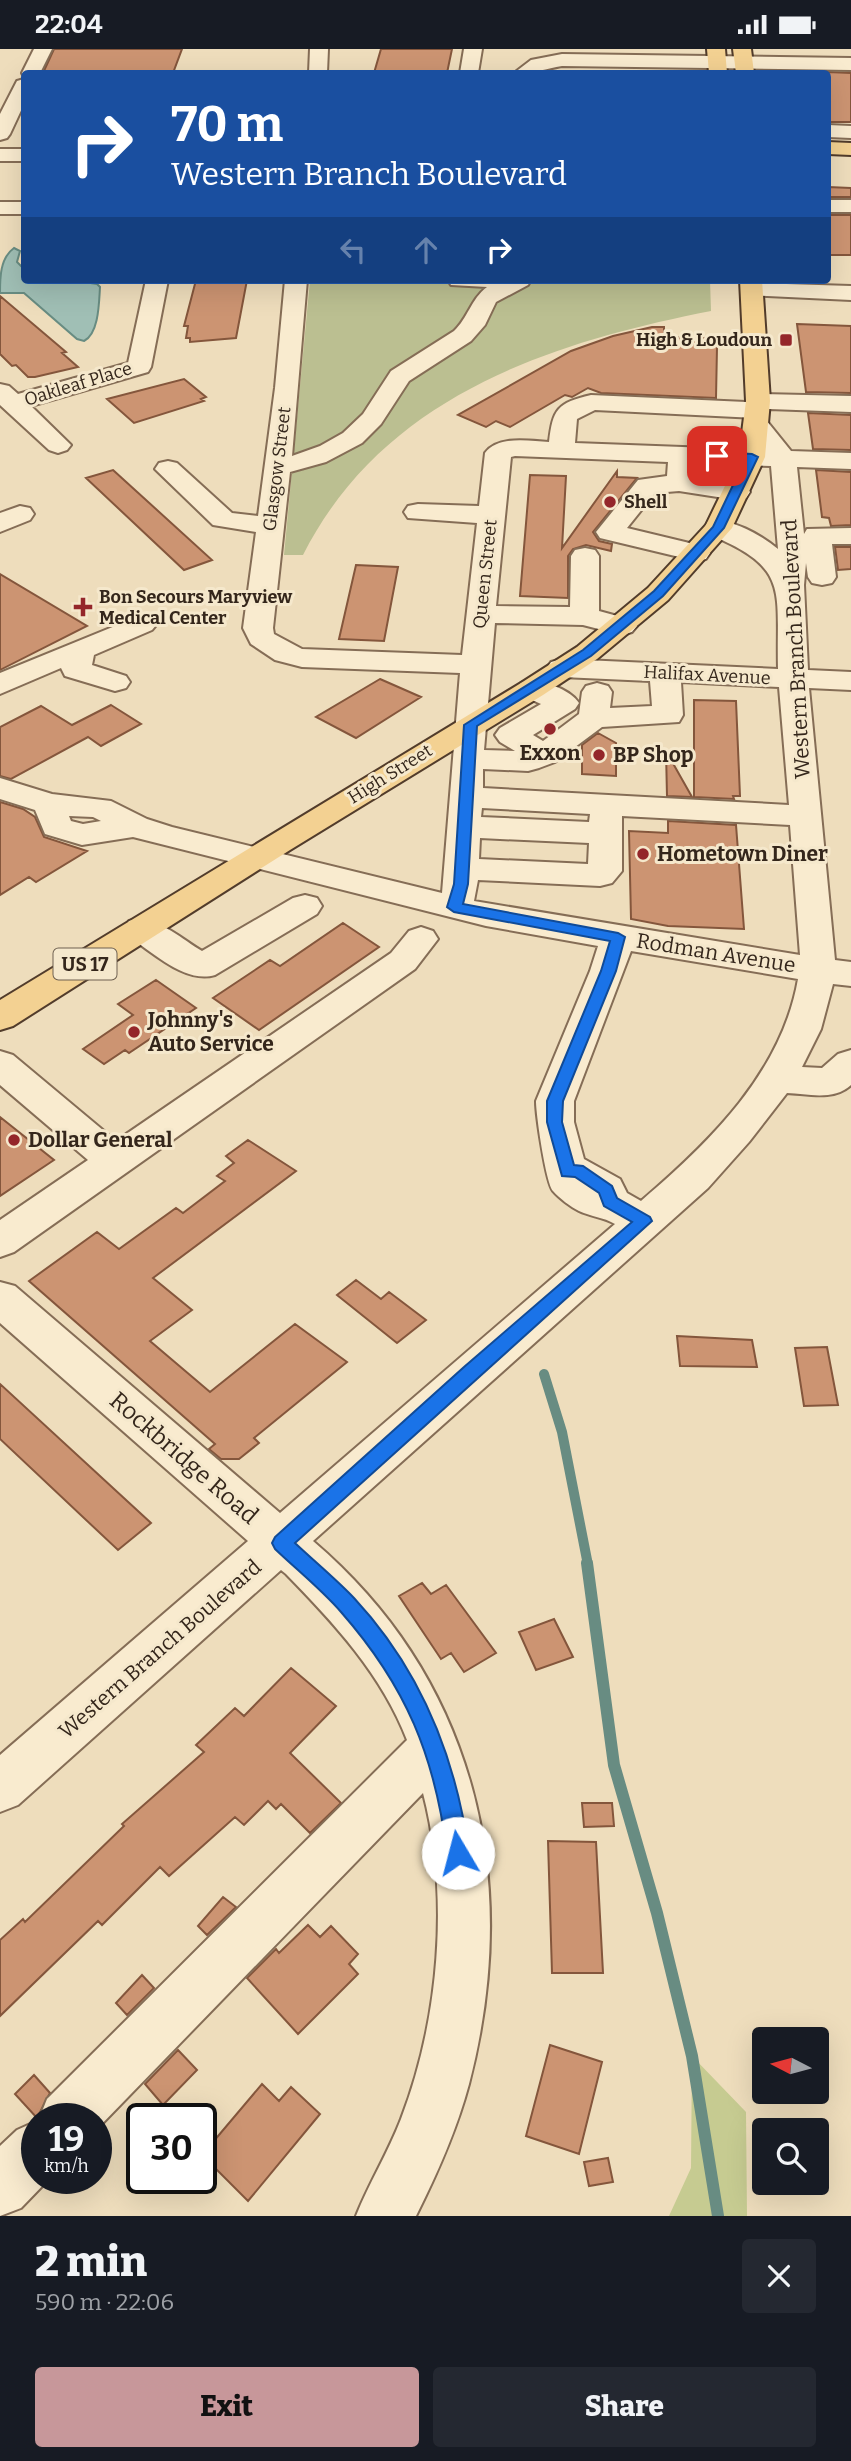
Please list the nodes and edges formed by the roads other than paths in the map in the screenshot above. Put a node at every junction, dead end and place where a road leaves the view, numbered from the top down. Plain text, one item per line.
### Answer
1 (43, 49) edge
2 (320, 49) edge
3 (473, 49) edge
4 (843, 49) edge
5 (851, 52) edge
6 (773, 56) edge
7 (676, 61) edge
8 (716, 61) edge
9 (744, 62) edge
10 (851, 64) edge
11 (529, 66) edge
12 (33, 70) edge
13 (318, 70) edge
14 (470, 70) edge
15 (21, 85) edge
16 (0, 88) edge
17 (21, 94) edge
18 (831, 131) edge
19 (851, 132) edge
20 (0, 134) edge
21 (831, 148) edge
22 (851, 149) edge
23 (0, 155) edge
24 (21, 155) edge
25 (831, 164) edge
26 (851, 164) edge
27 (831, 205) edge
28 (851, 206) edge
29 (0, 208) edge
30 (21, 208) edge
31 (156, 284) edge
32 (296, 284) edge
33 (452, 284) edge
34 (512, 284) edge
35 (851, 293) edge
36 (752, 294) edge
37 (482, 305) junction
38 (851, 315) edge
39 (6, 397) edge
40 (851, 404) edge
41 (757, 412) junction
42 (58, 445) dead end
43 (561, 450) junction
44 (682, 454) junction
45 (752, 457) junction
46 (783, 458) junction
47 (851, 461) edge
48 (278, 467) junction
49 (168, 470) dead end
50 (679, 483) junction
51 (737, 492) junction
52 (418, 512) dead end
53 (491, 515) junction
54 (271, 524) junction
55 (718, 528) junction
56 (804, 535) junction
57 (851, 537) edge
58 (696, 553) junction
59 (585, 556) dead end
60 (822, 577) junction
61 (851, 578) edge
62 (790, 580) junction
63 (481, 614) junction
64 (584, 616) junction
65 (142, 624) dead end
66 (622, 626) junction
67 (80, 652) junction
68 (476, 665) junction
69 (562, 669) junction
70 (793, 679) junction
71 (851, 681) edge
72 (115, 682) dead end
73 (665, 684) junction
74 (0, 685) edge
75 (532, 689) junction
76 (596, 696) junction
77 (564, 703) junction
78 (478, 720) junction
79 (511, 735) junction
80 (544, 755) junction
81 (468, 759) junction
82 (0, 787) edge
83 (465, 812) junction
84 (806, 815) junction
85 (606, 819) junction
86 (254, 857) junction
87 (462, 869) junction
88 (305, 906) dead end
89 (454, 907) junction
90 (141, 929) junction
91 (618, 937) junction
92 (421, 939) dead end
93 (834, 972) edge
94 (0, 1017) edge
95 (851, 1063) edge
96 (0, 1064) edge
97 (775, 1079) junction
98 (116, 1161) junction
99 (627, 1212) junction
100 (0, 1241) edge
101 (0, 1298) edge
102 (282, 1543) junction
103 (435, 1747) junction
104 (0, 1788) edge
105 (83, 2103) edge
106 (21, 2166) edge
107 (0, 2187) edge
108 (385, 2216) edge

1 - 12 street
2 - 13 street
3 - 14 street
4 - 5 street
6 - 9 street
6 - 10 street
7 - 8 street
7 - 11 street
8 - 9 street
15 - 16 street
17 - 20 street
18 - 19 street
21 - 22 main road
23 - 24 street
25 - 26 main road
27 - 28 street
29 - 30 street
31 - 39 street, Oakleaf Place
32 - 48 street, Glasgow Street
33 - 37 street
34 - 37 street
35 - 36 street
36 - 38 street
36 - 41 main road, High Street / US 17
37 - 48 street
39 - 42 street, Oakleaf Place
40 - 41 street
41 - 43 street
41 - 45 main road, High Street / US 17
41 - 46 street
43 - 44 street
43 - 53 street, Queen Street
44 - 45 street
44 - 50 street
45 - 46 street
45 - 51 main road, High Street / US 17
46 - 47 street
46 - 56 street, Western Branch Boulevard
48 - 54 street, Glasgow Street
49 - 54 street
50 - 51 street
50 - 58 street
51 - 55 main road, High Street / US 17
52 - 53 street
53 - 63 street, Queen Street
54 - 68 street, Glasgow Street
55 - 58 main road, High Street / US 17
55 - 62 street
56 - 57 street
56 - 60 street
56 - 62 street, Western Branch Boulevard
58 - 66 main road, High Street / US 17
59 - 64 street
60 - 61 street
60 - 62 street
62 - 70 street, Western Branch Boulevard
63 - 64 street
63 - 68 street, Queen Street
64 - 66 street
65 - 67 street
66 - 69 main road, High Street / US 17
67 - 72 street
67 - 74 street
68 - 78 street, Queen Street
69 - 75 main road, High Street / US 17
69 - 76 street, Halifax Avenue
70 - 71 street, Halifax Avenue
70 - 73 street, Halifax Avenue
70 - 84 street, Western Branch Boulevard
73 - 76 street, Halifax Avenue
73 - 76 street
75 - 77 street
75 - 78 main road, High Street / US 17
76 - 77 street
76 - 80 street
77 - 79 street
78 - 79 street
78 - 81 street, Queen Street
78 - 86 main road, High Street / US 17
79 - 80 street
80 - 81 street
81 - 83 street, Queen Street
82 - 86 street, Rodman Avenue
83 - 85 street
83 - 87 street, Queen Street
84 - 85 street
84 - 93 street, Western Branch Boulevard
85 - 87 street
86 - 89 street, Rodman Avenue
86 - 90 main road, High Street / US 17
87 - 89 street, Queen Street
88 - 90 street
89 - 91 street, Rodman Avenue
90 - 94 main road, High Street / US 17
91 - 93 street, Rodman Avenue
91 - 99 street
92 - 98 street
93 - 97 street, Western Branch Boulevard
95 - 97 street
96 - 98 street
97 - 99 street, Western Branch Boulevard
98 - 100 street
99 - 102 street, Western Branch Boulevard
101 - 102 street, Rockbridge Road
102 - 103 street, Rockbridge Road
102 - 104 street, Western Branch Boulevard
103 - 105 street
103 - 108 street, Rockbridge Road
106 - 107 street

